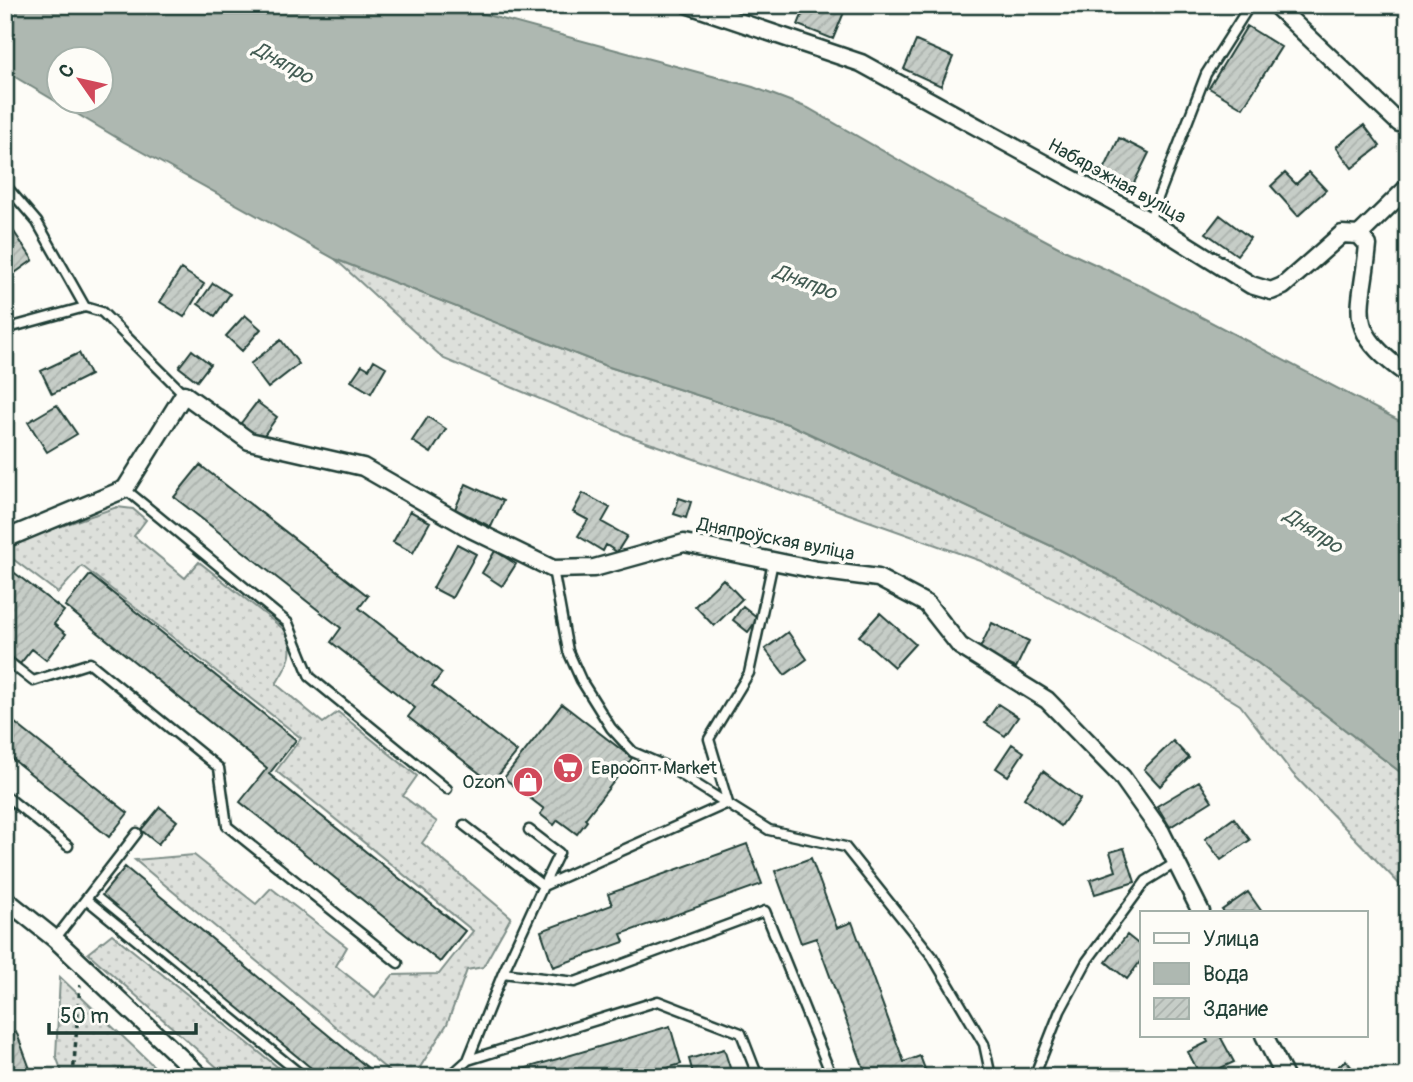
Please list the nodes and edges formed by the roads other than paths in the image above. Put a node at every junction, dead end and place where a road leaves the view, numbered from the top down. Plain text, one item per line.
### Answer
1 (689, 5) edge
2 (1250, 5) edge
3 (1275, 5) edge
4 (1408, 125) edge
5 (7, 187) edge
6 (1408, 187) edge
7 (1149, 221) junction
8 (1359, 235) junction
9 (85, 307) junction
10 (5, 330) edge
11 (1408, 375) edge
12 (184, 394) junction
13 (125, 489) junction
14 (5, 539) edge
15 (774, 562) junction
16 (554, 569) junction
17 (5, 659) edge
18 (447, 789) dead end
19 (5, 795) edge
20 (728, 803) junction
21 (464, 825) dead end
22 (529, 830) dead end
23 (137, 833) dead end
24 (68, 846) dead end
25 (1177, 862) junction
26 (543, 886) junction
27 (86, 899) junction
28 (5, 900) edge
29 (1201, 911) edge
30 (55, 939) junction
31 (398, 963) dead end
32 (503, 973) junction
33 (1264, 1036) edge
34 (468, 1060) junction
35 (201, 1077) edge
36 (304, 1077) edge
37 (449, 1077) edge
38 (758, 1077) edge
39 (832, 1077) edge
40 (991, 1077) edge
41 (1034, 1077) edge
42 (1284, 1077) edge

1 - 7 street, Набярэжная вуліца
2 - 7 lane
3 - 4 street
5 - 9 lane
6 - 8 street
7 - 8 street, Набярэжная вуліца
8 - 11 street
9 - 10 lane
9 - 12 lane
12 - 13 street
12 - 16 street, Дняпроўская вуліца
13 - 14 street
13 - 18 lane
15 - 16 street, Дняпроўская вуліца
15 - 20 lane
15 - 25 street, Дняпроўская вуліца
16 - 20 lane
17 - 31 lane
19 - 24 lane
20 - 26 lane
20 - 40 lane
21 - 26 lane
22 - 26 lane
23 - 27 lane
25 - 29 street, Дняпроўская вуліца
25 - 41 lane
26 - 32 lane
27 - 30 lane
27 - 36 lane
28 - 30 street
30 - 35 street
32 - 34 lane
32 - 39 lane
33 - 42 street
34 - 37 lane
34 - 38 lane

